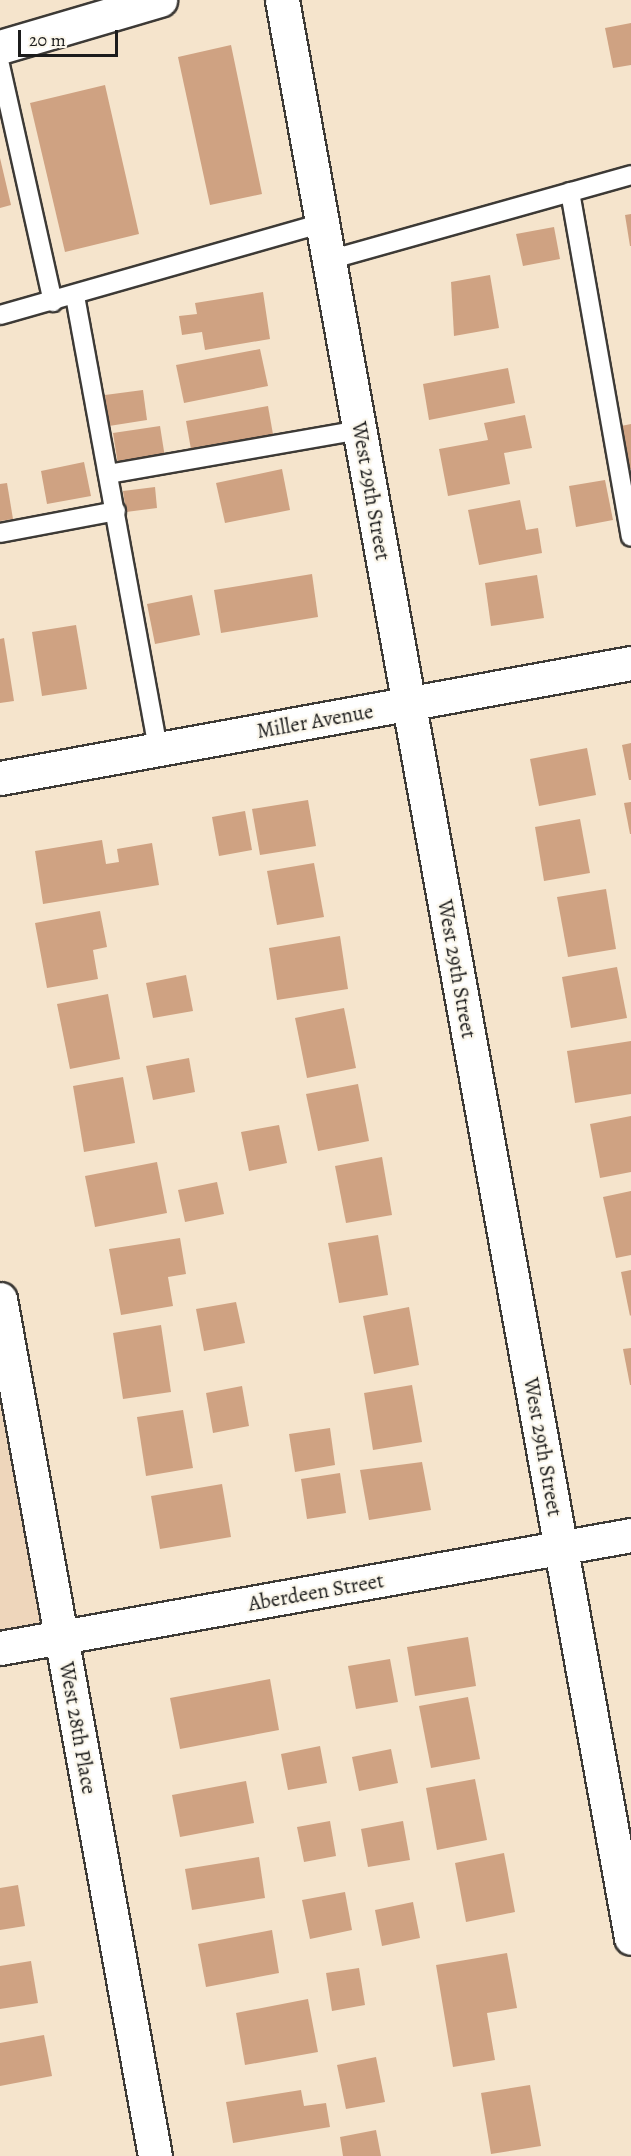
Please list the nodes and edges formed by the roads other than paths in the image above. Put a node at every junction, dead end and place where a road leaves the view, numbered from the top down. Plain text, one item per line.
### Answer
1 (160, 0) edge
2 (282, 0) edge
3 (0, 47) edge
4 (0, 65) edge
5 (631, 175) edge
6 (570, 192) junction
7 (323, 223) junction
8 (329, 260) junction
9 (75, 296) junction
10 (53, 302) junction
11 (0, 315) edge
12 (360, 430) junction
13 (108, 474) junction
14 (116, 511) junction
15 (0, 533) edge
16 (631, 537) edge
17 (631, 663) edge
18 (409, 704) junction
19 (158, 750) junction
20 (0, 778) edge
21 (0, 1299) edge
22 (631, 1535) edge
23 (561, 1548) junction
24 (61, 1637) junction
25 (0, 1648) edge
26 (631, 1938) edge
27 (155, 2156) edge

1 - 3 street
2 - 7 street, West 29th Street
4 - 10 lane
5 - 6 lane
6 - 8 lane
6 - 16 lane
7 - 8 street, West 29th Street
7 - 9 lane
8 - 12 street, West 29th Street
9 - 10 lane
9 - 13 lane
10 - 11 lane
12 - 13 lane
12 - 18 street, West 29th Street
13 - 14 lane
14 - 15 lane
14 - 19 lane
17 - 18 street, Miller Avenue
18 - 19 street, Miller Avenue
18 - 23 street, West 29th Street
19 - 20 street, Miller Avenue
21 - 24 street, West 28th Place
22 - 23 street, Aberdeen Street
23 - 24 street, Aberdeen Street
23 - 26 street, West 29th Street
24 - 25 street, Aberdeen Street
24 - 27 street, West 28th Place

